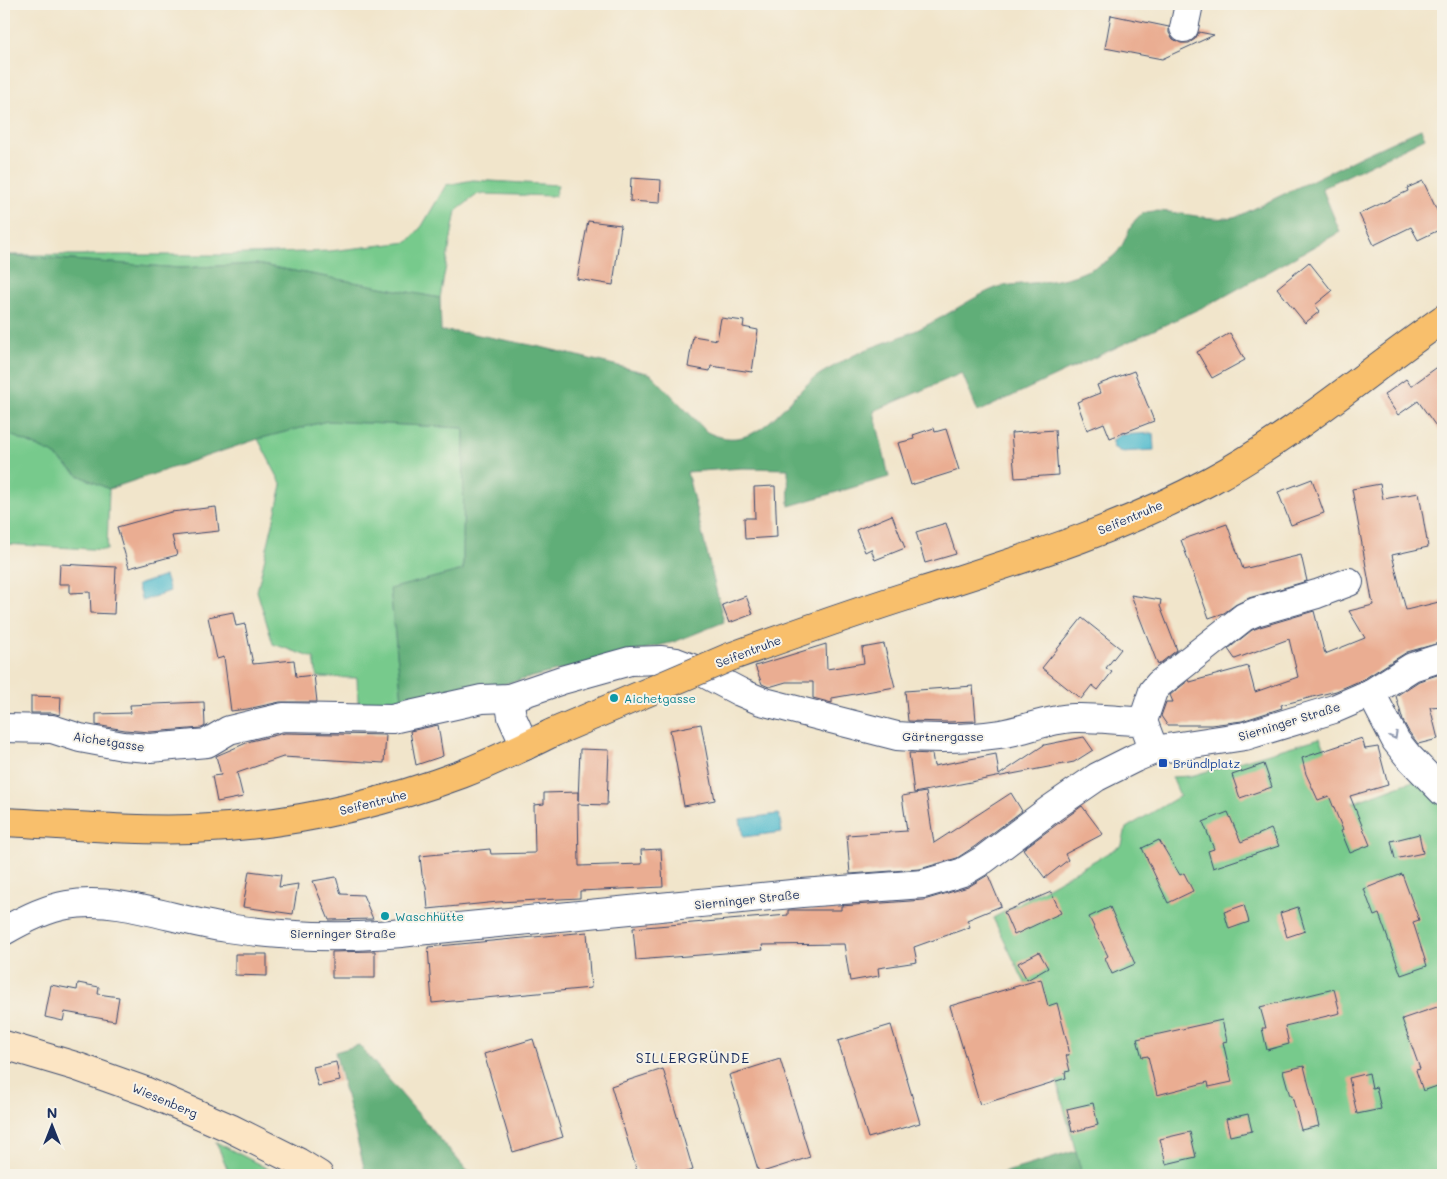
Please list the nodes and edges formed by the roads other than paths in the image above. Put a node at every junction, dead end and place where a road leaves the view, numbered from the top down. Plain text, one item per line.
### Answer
1 (1443, 319) edge
2 (1348, 582) dead end
3 (1443, 657) edge
4 (725, 668) junction
5 (1371, 693) junction
6 (509, 698) junction
7 (1142, 721) junction
8 (4, 728) edge
9 (525, 746) junction
10 (1154, 750) junction
11 (1443, 792) edge
12 (4, 822) edge
13 (4, 931) edge
14 (4, 1045) edge
15 (319, 1175) edge

1 - 4 main road, Seifentruhe
2 - 7 street
3 - 5 street, Sierninger Straße
4 - 6 street, Aichetgasse
4 - 7 street, Gärtnergasse
4 - 9 main road, Seifentruhe, bridge
5 - 10 street, Sierninger Straße
5 -> 11 street
6 - 8 street, Aichetgasse
6 - 9 street
7 - 10 street
9 - 12 main road, Seifentruhe
10 - 13 street, Sierninger Straße
14 - 15 main road, Wiesenberg

